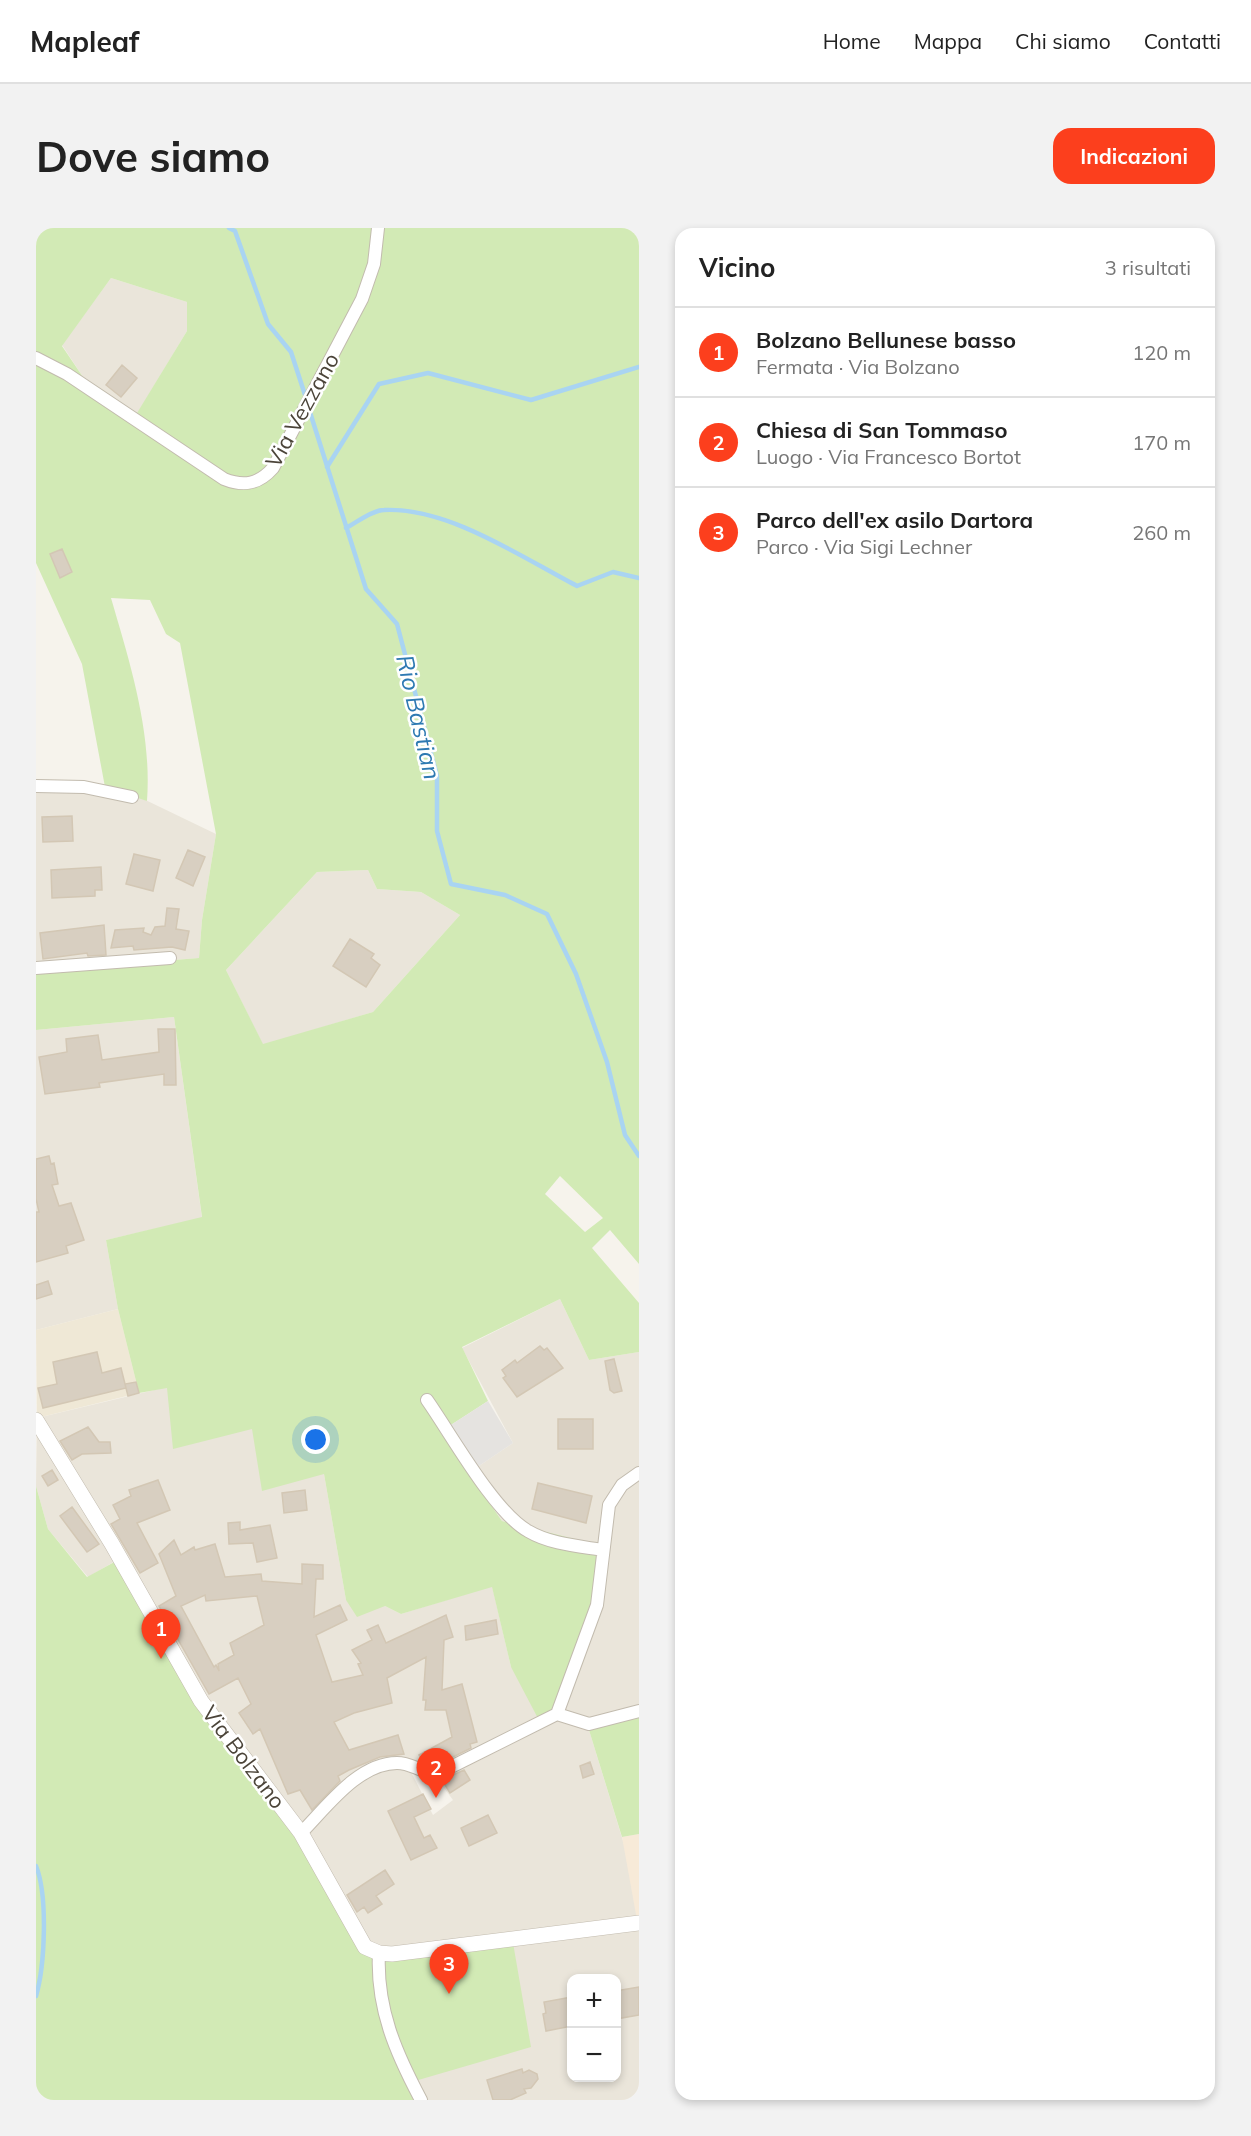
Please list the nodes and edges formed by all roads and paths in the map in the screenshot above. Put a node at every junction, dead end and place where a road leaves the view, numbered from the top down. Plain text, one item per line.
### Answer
1 (378, 228) edge
2 (36, 358) edge
3 (36, 786) edge
4 (132, 797) dead end
5 (170, 958) dead end
6 (36, 968) edge
7 (427, 1400) dead end
8 (36, 1420) edge
9 (639, 1473) edge
10 (603, 1550) junction
11 (639, 1711) edge
12 (557, 1714) junction
13 (301, 1833) junction
14 (639, 1923) edge
15 (379, 1953) junction
16 (421, 2100) edge

1 - 2 street, Via Vezzano
3 - 4 street
5 - 6 street
7 - 10 street
8 - 13 street, Via Bolzano
9 - 10 street
10 - 12 street
11 - 12 street
12 - 13 street
13 - 15 street, Via Bolzano
14 - 15 street
15 - 16 street

